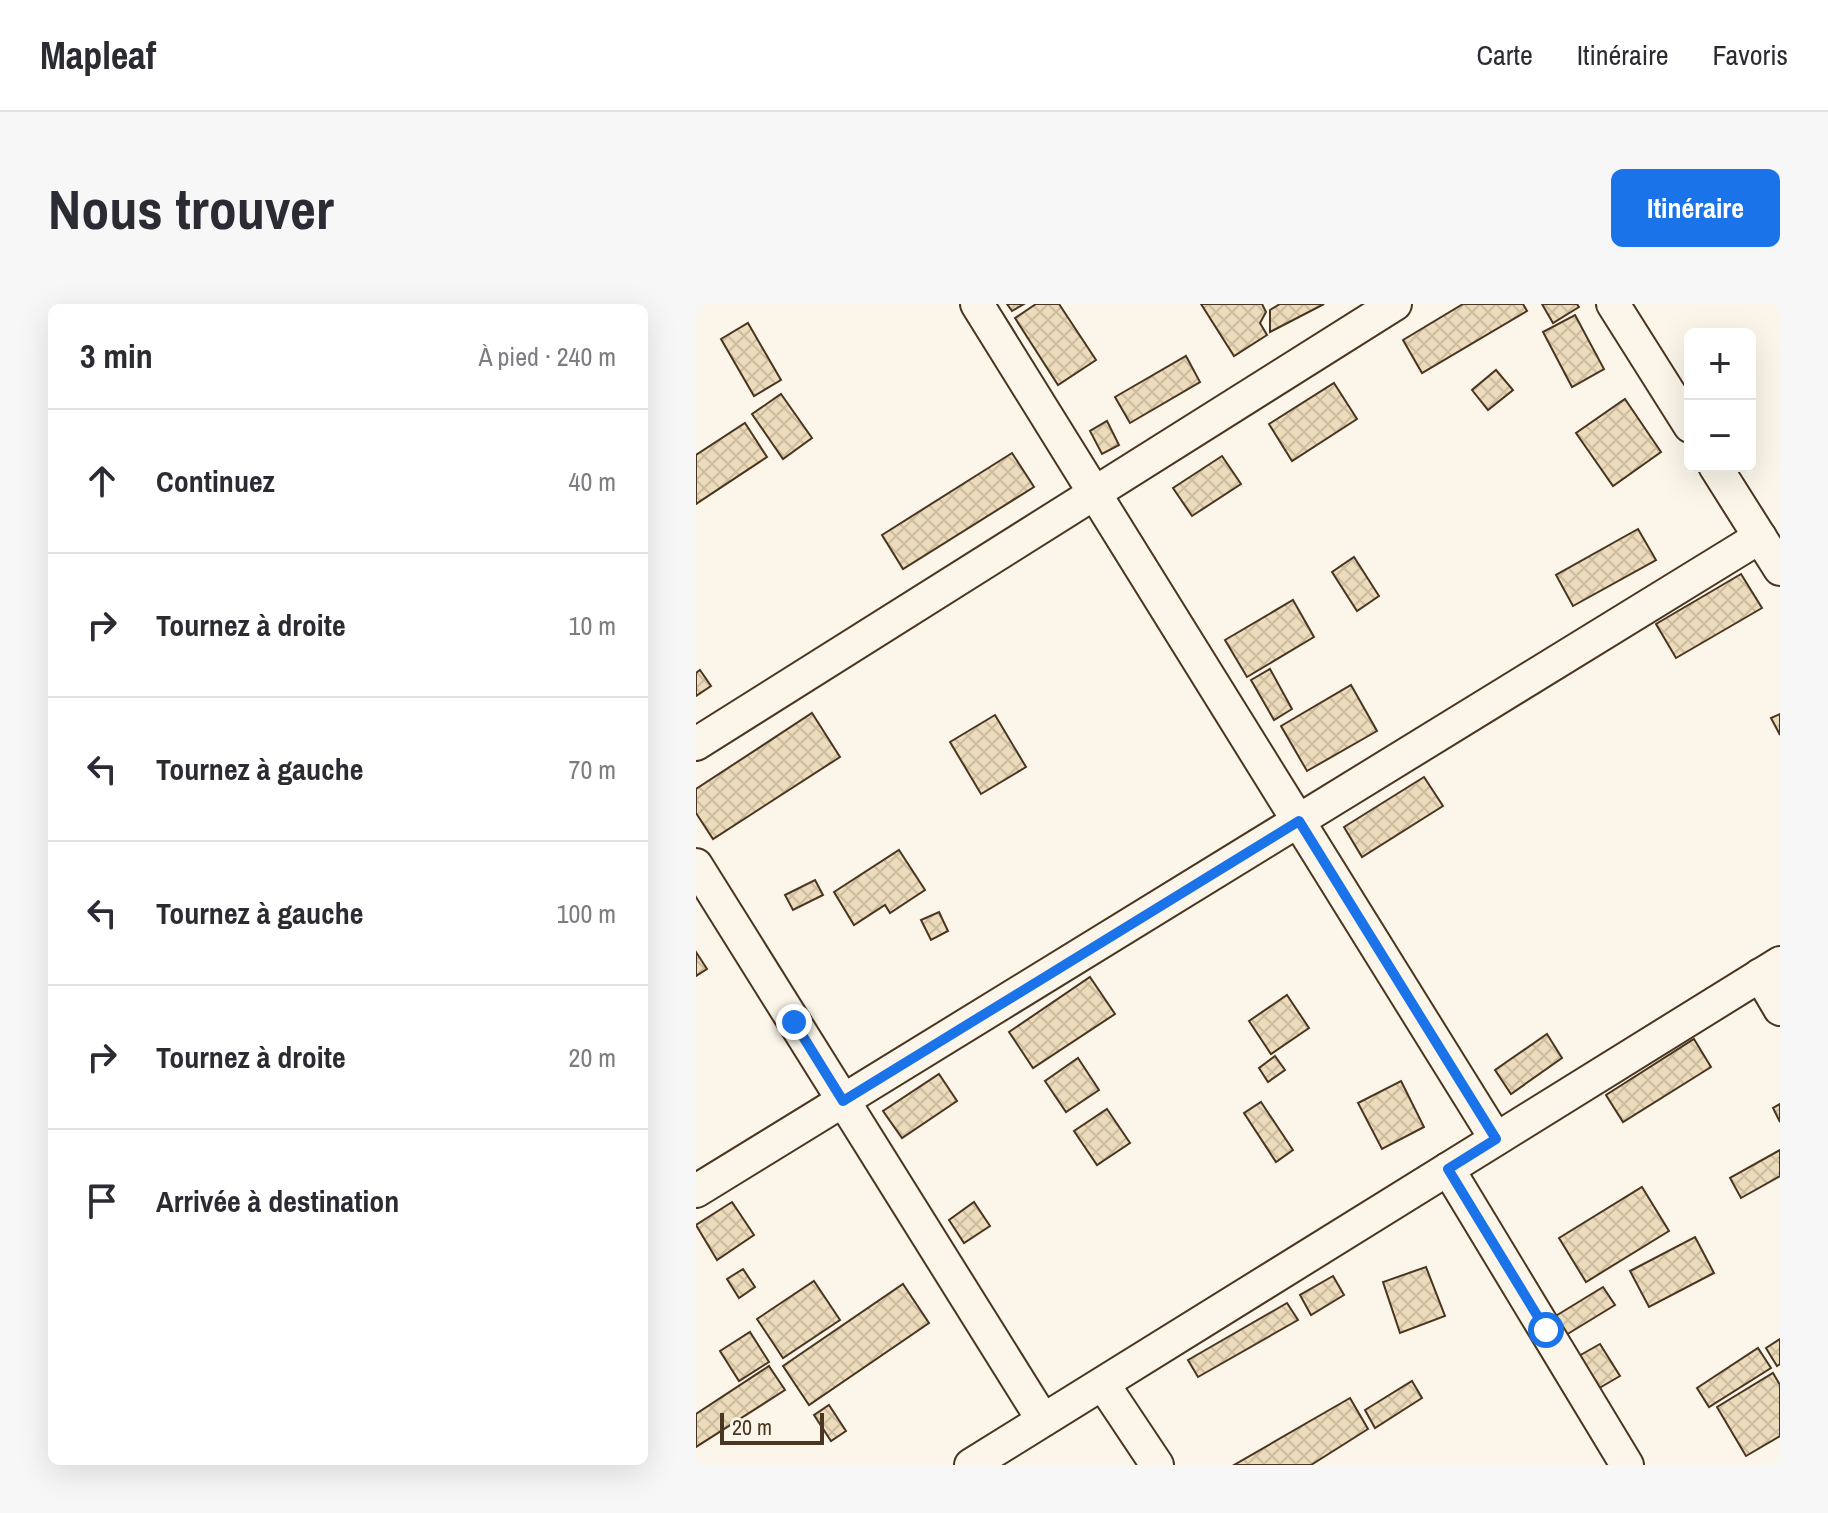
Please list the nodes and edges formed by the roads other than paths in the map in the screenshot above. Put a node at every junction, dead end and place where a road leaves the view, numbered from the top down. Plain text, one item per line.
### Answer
1 (977, 304) edge
2 (1395, 304) edge
3 (1613, 304) edge
4 (1684, 416) edge
5 (1719, 472) edge
6 (1095, 493) junction
7 (1760, 537) junction
8 (1780, 569) edge
9 (696, 744) edge
10 (1299, 821) junction
11 (696, 865) edge
12 (1770, 969) edge
13 (1780, 1009) edge
14 (843, 1101) junction
15 (1496, 1139) junction
16 (1448, 1169) junction
17 (696, 1191) edge
18 (1103, 1384) junction
19 (1043, 1420) junction
20 (971, 1465) edge
21 (1157, 1465) edge
22 (1627, 1465) edge

1 - 6 street
2 - 6 street
3 - 4 street
5 - 7 street
6 - 9 street
6 - 10 street
7 - 8 street
7 - 10 street
10 - 14 street
10 - 15 street
11 - 14 street
12 - 13 street
12 - 15 street
14 - 17 street
14 - 19 street
15 - 16 street
16 - 18 street
16 - 22 street
18 - 19 street
18 - 21 street
19 - 20 street

